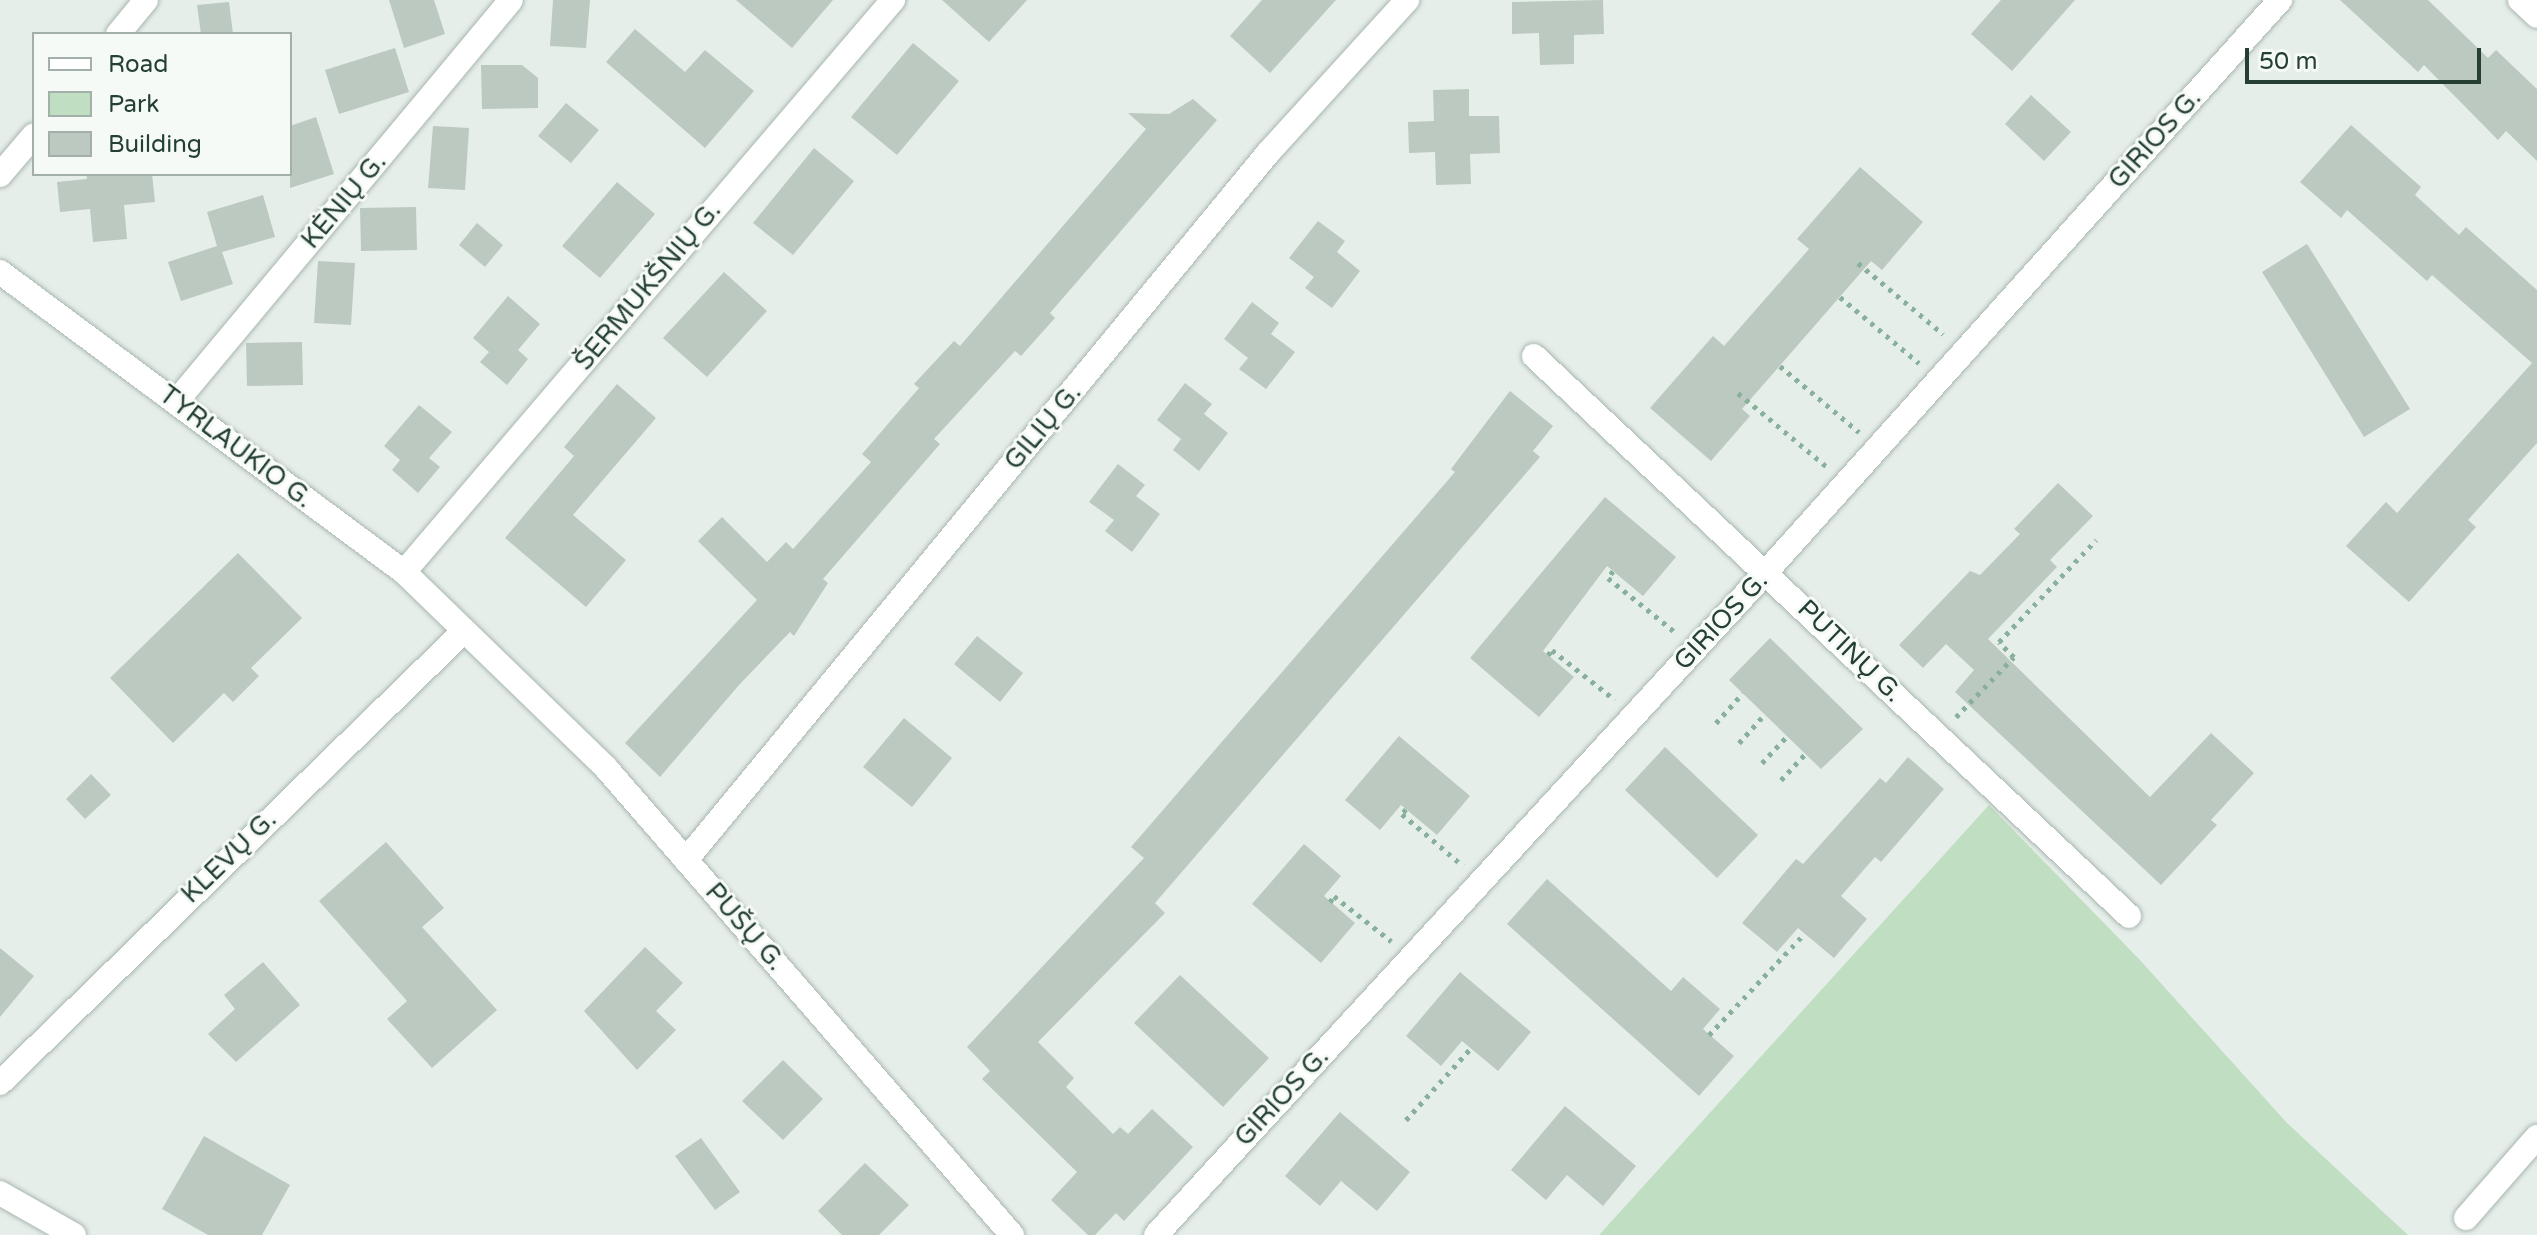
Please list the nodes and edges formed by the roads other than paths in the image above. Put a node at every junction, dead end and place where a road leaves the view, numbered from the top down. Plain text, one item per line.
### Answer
1 (146, 0) edge
2 (511, 0) edge
3 (893, 0) edge
4 (1407, 0) edge
5 (2280, 0) edge
6 (2520, 0) edge
7 (2537, 16) edge
8 (120, 32) edge
9 (32, 137) edge
10 (0, 175) edge
11 (0, 272) edge
12 (1534, 356) dead end
13 (176, 402) junction
14 (1767, 571) junction
15 (404, 572) junction
16 (462, 633) junction
17 (686, 860) junction
18 (2129, 916) dead end
19 (3, 1074) edge
20 (2537, 1137) edge
21 (0, 1193) edge
22 (2466, 1218) dead end
23 (74, 1235) edge
24 (1012, 1235) edge
25 (1156, 1235) edge

1 - 8 street
2 - 13 street, KĖNIŲ G.
3 - 15 street, ŠERMUKŠNIŲ G.
4 - 17 street, GILIŲ G.
5 - 14 street, GIRIOS G.
6 - 7 street
9 - 10 street
11 - 13 street, TYRLAUKIO G.
12 - 14 street, PUTINŲ G.
13 - 15 street, TYRLAUKIO G.
14 - 18 street, PUTINŲ G.
14 - 25 street, GIRIOS G.
15 - 16 street, TYRLAUKIO G.
16 - 17 street, PUŠŲ G.
16 - 19 street, KLEVŲ G.
17 - 24 street, PUŠŲ G.
20 - 22 street
21 - 23 street

